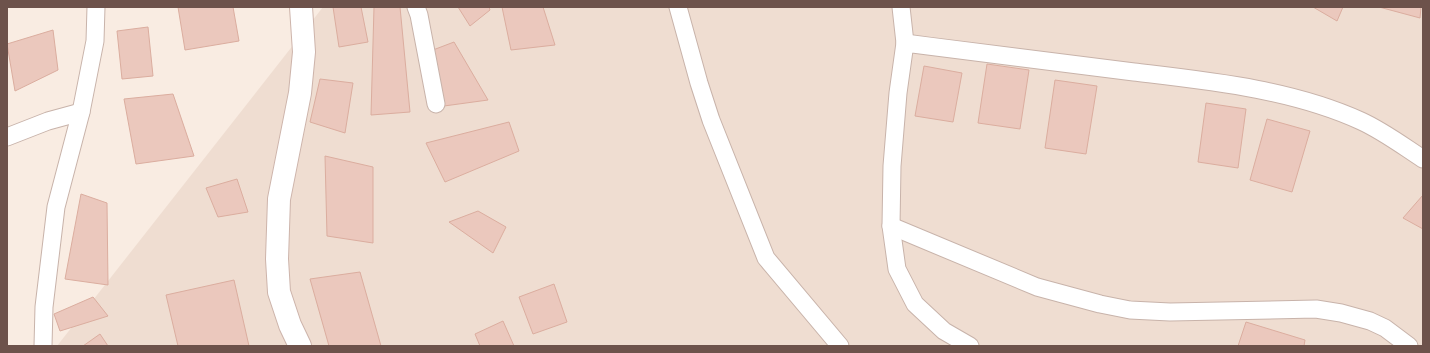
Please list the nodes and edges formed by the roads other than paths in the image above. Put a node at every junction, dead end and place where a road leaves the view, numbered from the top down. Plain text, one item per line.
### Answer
1 (96, 7) edge
2 (301, 7) edge
3 (416, 7) edge
4 (678, 7) edge
5 (902, 7) edge
6 (905, 43) junction
7 (436, 104) dead end
8 (81, 112) junction
9 (7, 137) edge
10 (1423, 159) edge
11 (891, 226) junction
12 (43, 346) edge
13 (300, 346) edge
14 (840, 346) edge
15 (970, 346) edge
16 (1408, 346) edge

1 - 8 street
2 - 13 street
3 - 7 street
4 - 14 street
5 - 6 street
6 - 10 street
6 - 11 street
8 - 9 street
8 - 12 street
11 - 15 street
11 - 16 street

